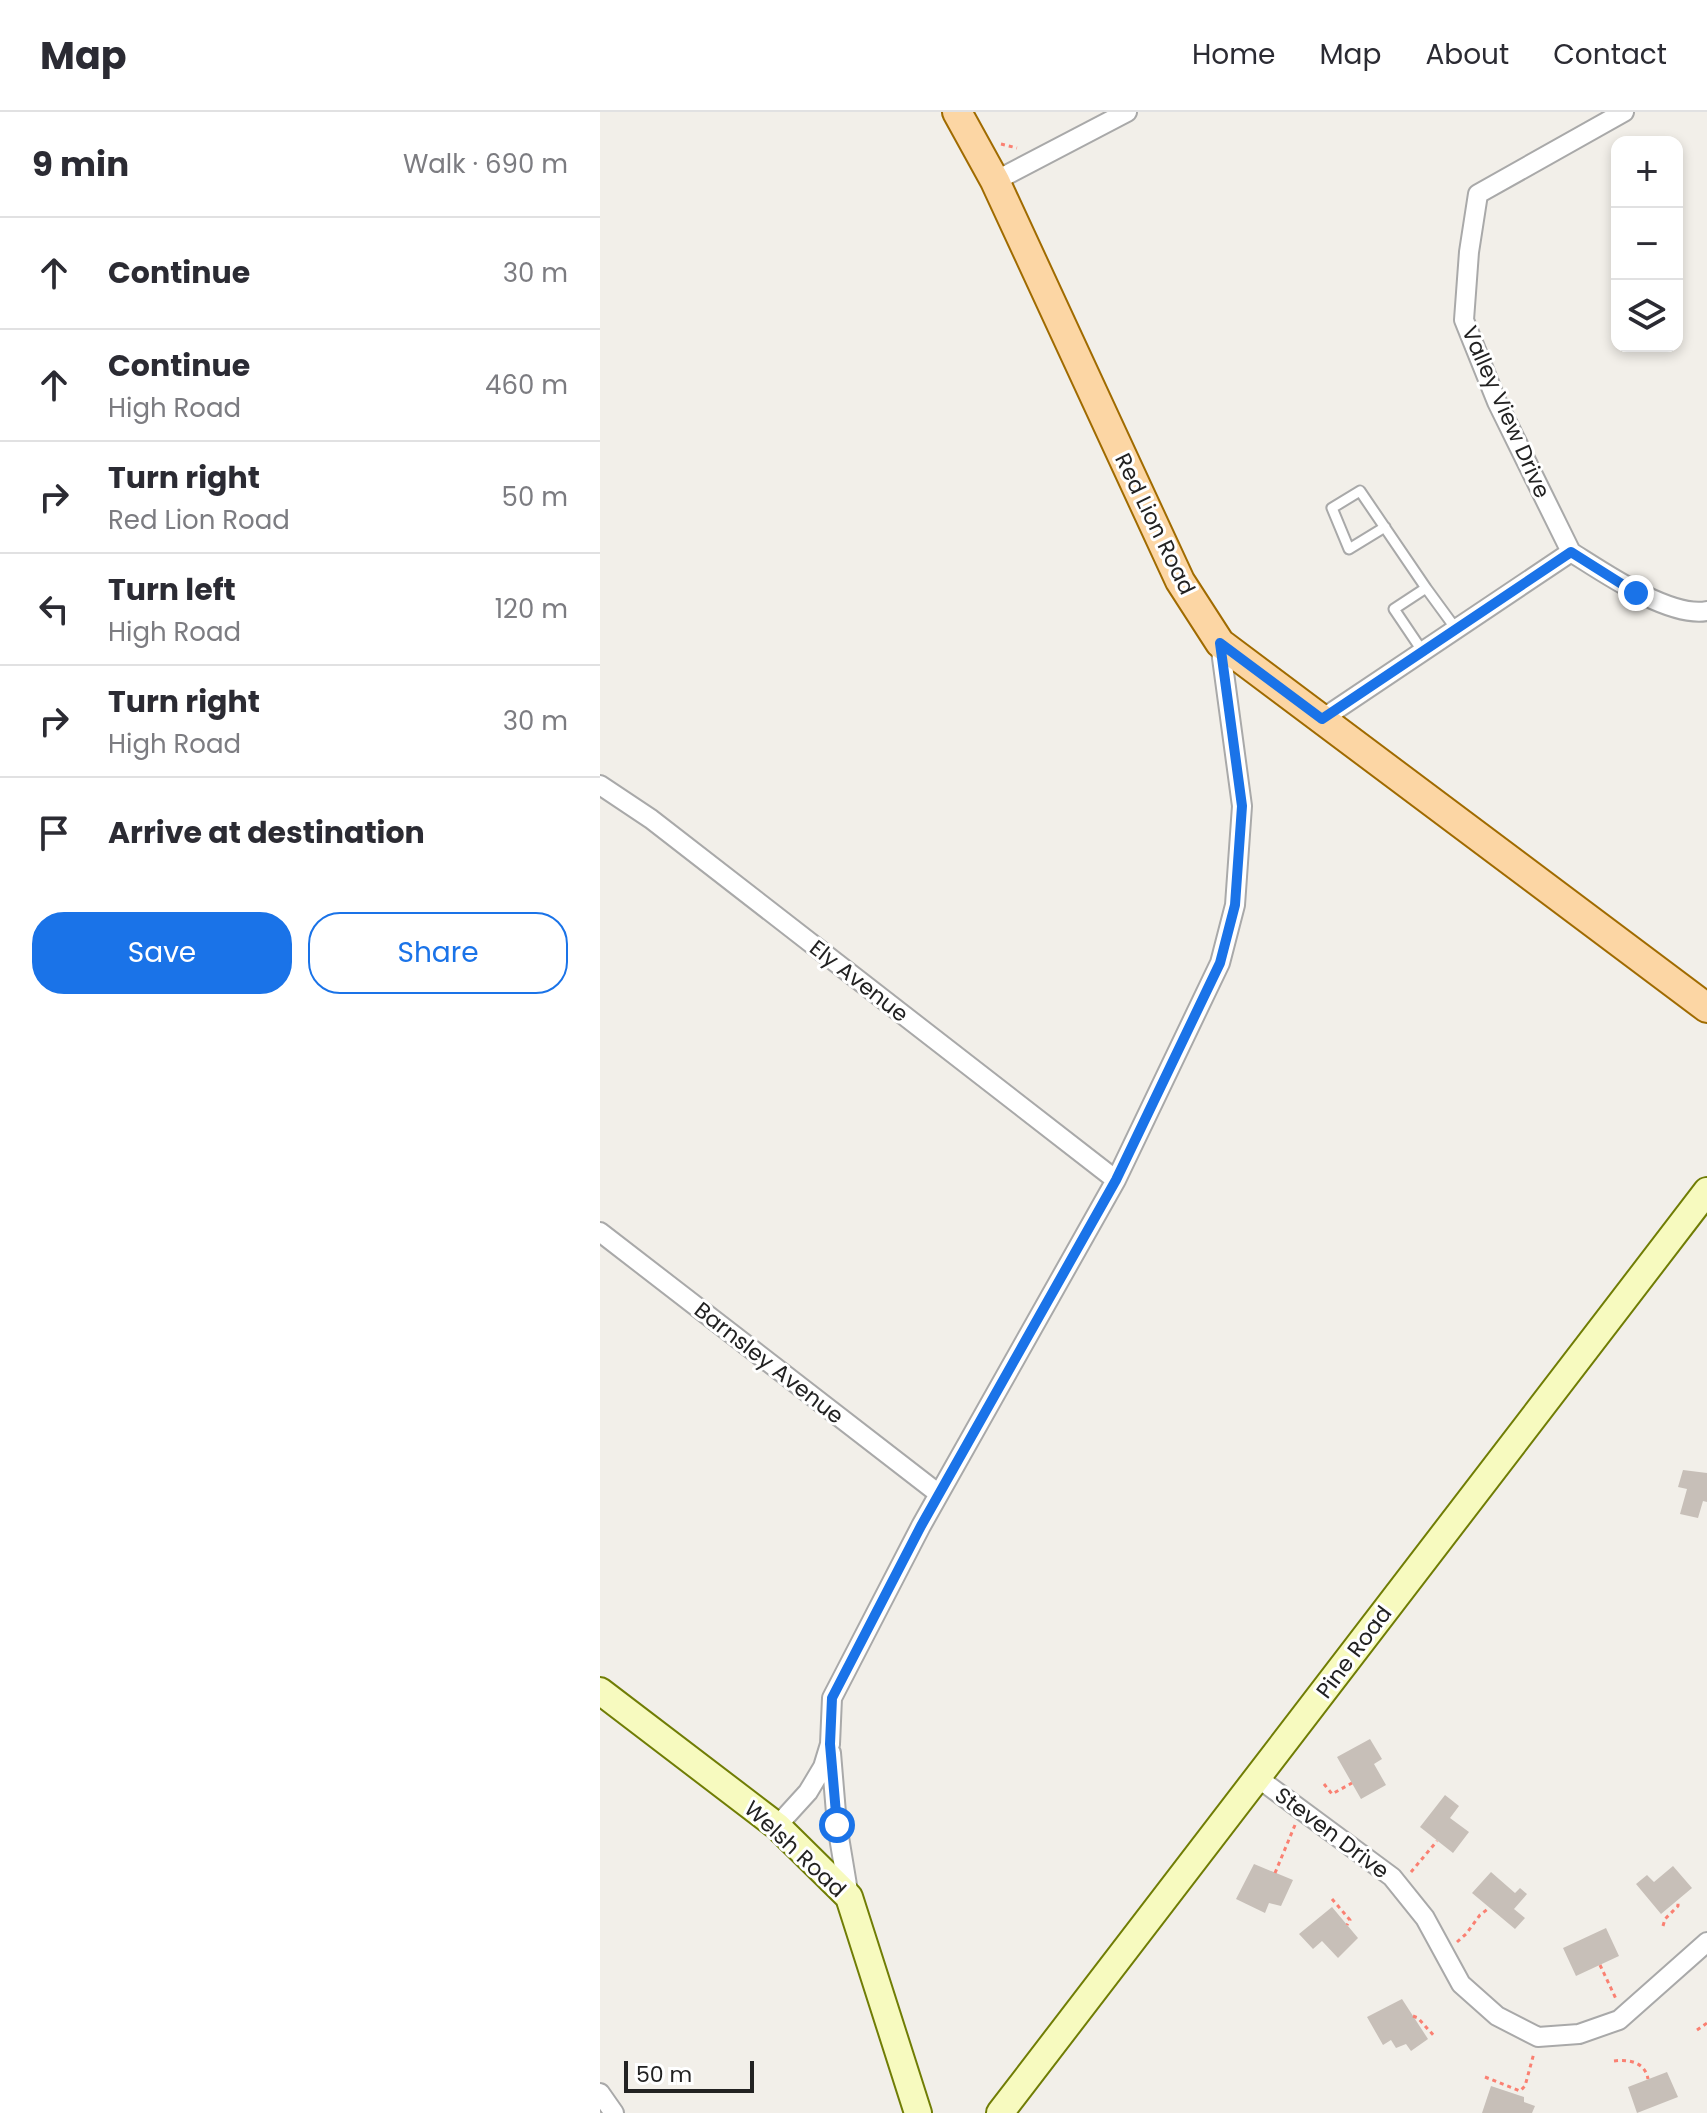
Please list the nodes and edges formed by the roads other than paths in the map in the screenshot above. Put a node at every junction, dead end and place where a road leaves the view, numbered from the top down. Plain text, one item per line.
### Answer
1 (957, 112) edge
2 (1127, 112) edge
3 (1624, 112) edge
4 (995, 181) junction
5 (1385, 527) junction
6 (1571, 552) junction
7 (1426, 588) junction
8 (1707, 611) edge
9 (1456, 629) junction
10 (1220, 643) junction
11 (1423, 652) junction
12 (1322, 719) junction
13 (600, 785) edge
14 (1707, 1008) edge
15 (1116, 1180) junction
16 (1707, 1191) edge
17 (600, 1232) edge
18 (939, 1494) junction
19 (600, 1691) edge
20 (830, 1744) junction
21 (1258, 1778) junction
22 (777, 1826) junction
23 (849, 1897) junction
24 (1707, 1942) edge
25 (600, 2093) edge
26 (614, 2113) edge
27 (918, 2113) edge
28 (1000, 2113) edge

1 - 4 main road, Red Lion Road
2 - 4 street
3 - 6 street, Valley View Drive
4 - 10 main road, Red Lion Road
5 - 5 lane
5 - 7 lane
6 - 8 street
6 - 9 street
7 - 9 lane
7 - 11 lane
9 - 11 street
10 - 12 main road, Red Lion Road
10 - 15 street
11 - 12 street
12 - 14 main road, Red Lion Road
13 - 15 street, Ely Avenue
15 - 18 street
16 - 21 street, Pine Road
17 - 18 street, Barnsley Avenue
18 - 20 street
19 - 22 street, Welsh Road
20 - 22 street
20 - 23 street
21 - 24 street, Steven Drive
21 - 28 street, Pine Road
22 - 23 street, Welsh Road
23 - 27 street, Welsh Road
25 - 26 street

